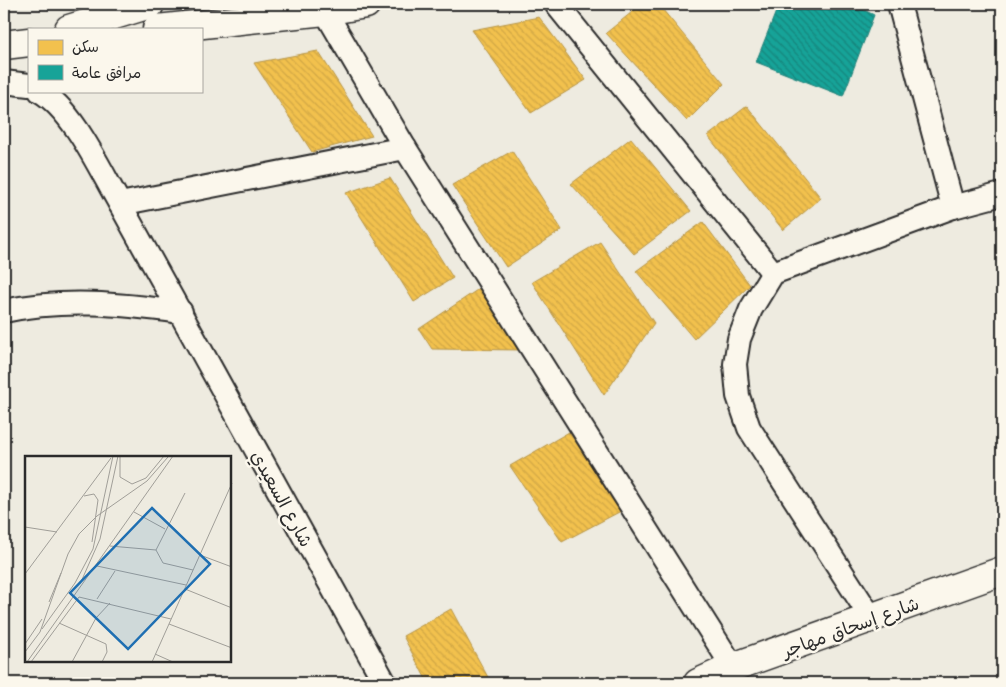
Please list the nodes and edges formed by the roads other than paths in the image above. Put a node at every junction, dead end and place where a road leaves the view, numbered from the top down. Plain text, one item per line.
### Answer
1 (150, 4) edge
2 (366, 4) edge
3 (556, 4) edge
4 (900, 4) edge
5 (325, 11) junction
6 (72, 28) edge
7 (166, 28) edge
8 (4, 82) edge
9 (28, 85) edge
10 (41, 92) edge
11 (405, 148) junction
12 (1002, 194) edge
13 (120, 204) junction
14 (953, 207) junction
15 (773, 273) junction
16 (4, 311) edge
17 (181, 312) junction
18 (1002, 573) edge
19 (872, 619) junction
20 (733, 667) junction
21 (385, 683) edge
22 (700, 683) edge

1 - 6 main road
2 - 5 main road
3 - 15 street
4 - 14 street
5 - 7 main road
5 - 11 street
8 - 9 street
10 - 13 street, شارع السعيدي
11 - 13 street
11 - 20 street
12 - 14 street
13 - 17 street, شارع السعيدي
14 - 15 street
15 - 19 street
16 - 17 street
17 - 21 street, شارع السعيدي
18 - 19 main road, شارع إسحاق مهاجر
19 - 20 main road, شارع إسحاق مهاجر
20 - 22 main road, شارع إسحاق مهاجر

